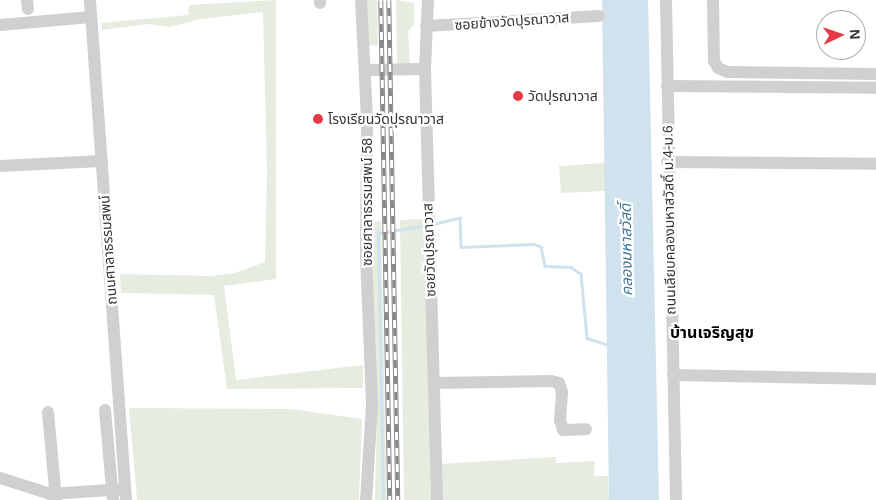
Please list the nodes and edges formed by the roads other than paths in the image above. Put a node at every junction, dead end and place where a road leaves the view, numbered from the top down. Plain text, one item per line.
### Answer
1 (90, 0) edge
2 (361, 0) edge
3 (428, 0) edge
4 (666, 0) edge
5 (713, 0) edge
6 (599, 16) dead end
7 (91, 17) junction
8 (0, 24) edge
9 (426, 26) junction
10 (425, 69) junction
11 (365, 70) junction
12 (876, 74) edge
13 (667, 86) junction
14 (876, 88) edge
15 (102, 161) junction
16 (667, 162) junction
17 (876, 164) edge
18 (0, 166) edge
19 (673, 375) junction
20 (876, 379) edge
21 (434, 384) junction
22 (105, 410) dead end
23 (48, 412) dead end
24 (586, 429) dead end
25 (0, 478) edge
26 (112, 495) edge
27 (125, 495) edge
28 (55, 497) edge
29 (366, 500) edge
30 (437, 500) edge
31 (676, 500) edge

1 - 7 street, ถนนศาลาธรรมสพน์
2 - 11 street, ซอยศาลาธรรมสพน์ 58
3 - 9 street, ซอยวัดปุรณาวาส
4 - 13 street, ถนนเลียบคลองมหาสวัสดิ์ ม.4-ม.6
5 - 12 street
6 - 9 street, ซอยข้างวัดปุรณาวาส
7 - 8 street
7 - 15 street, ถนนศาลาธรรมสพน์
9 - 10 street, ซอยวัดปุรณาวาส
10 - 11 street
10 - 21 street, ซอยวัดปุรณาวาส
11 - 29 street, ซอยศาลาธรรมสพน์ 58
13 - 14 street
13 - 16 street, ถนนเลียบคลองมหาสวัสดิ์ ม.4-ม.6
15 - 18 street
15 - 27 street, ถนนศาลาธรรมสพน์
16 - 17 street
16 - 19 street, ถนนเลียบคลองมหาสวัสดิ์ ม.4-ม.6
19 - 20 street
19 - 31 street, ถนนเลียบคลองมหาสวัสดิ์ ม.4-ม.6
21 - 24 street
21 - 30 street, ซอยวัดปุรณาวาส
22 - 26 street
23 - 28 street
25 - 28 street
26 - 27 street
26 - 28 street

